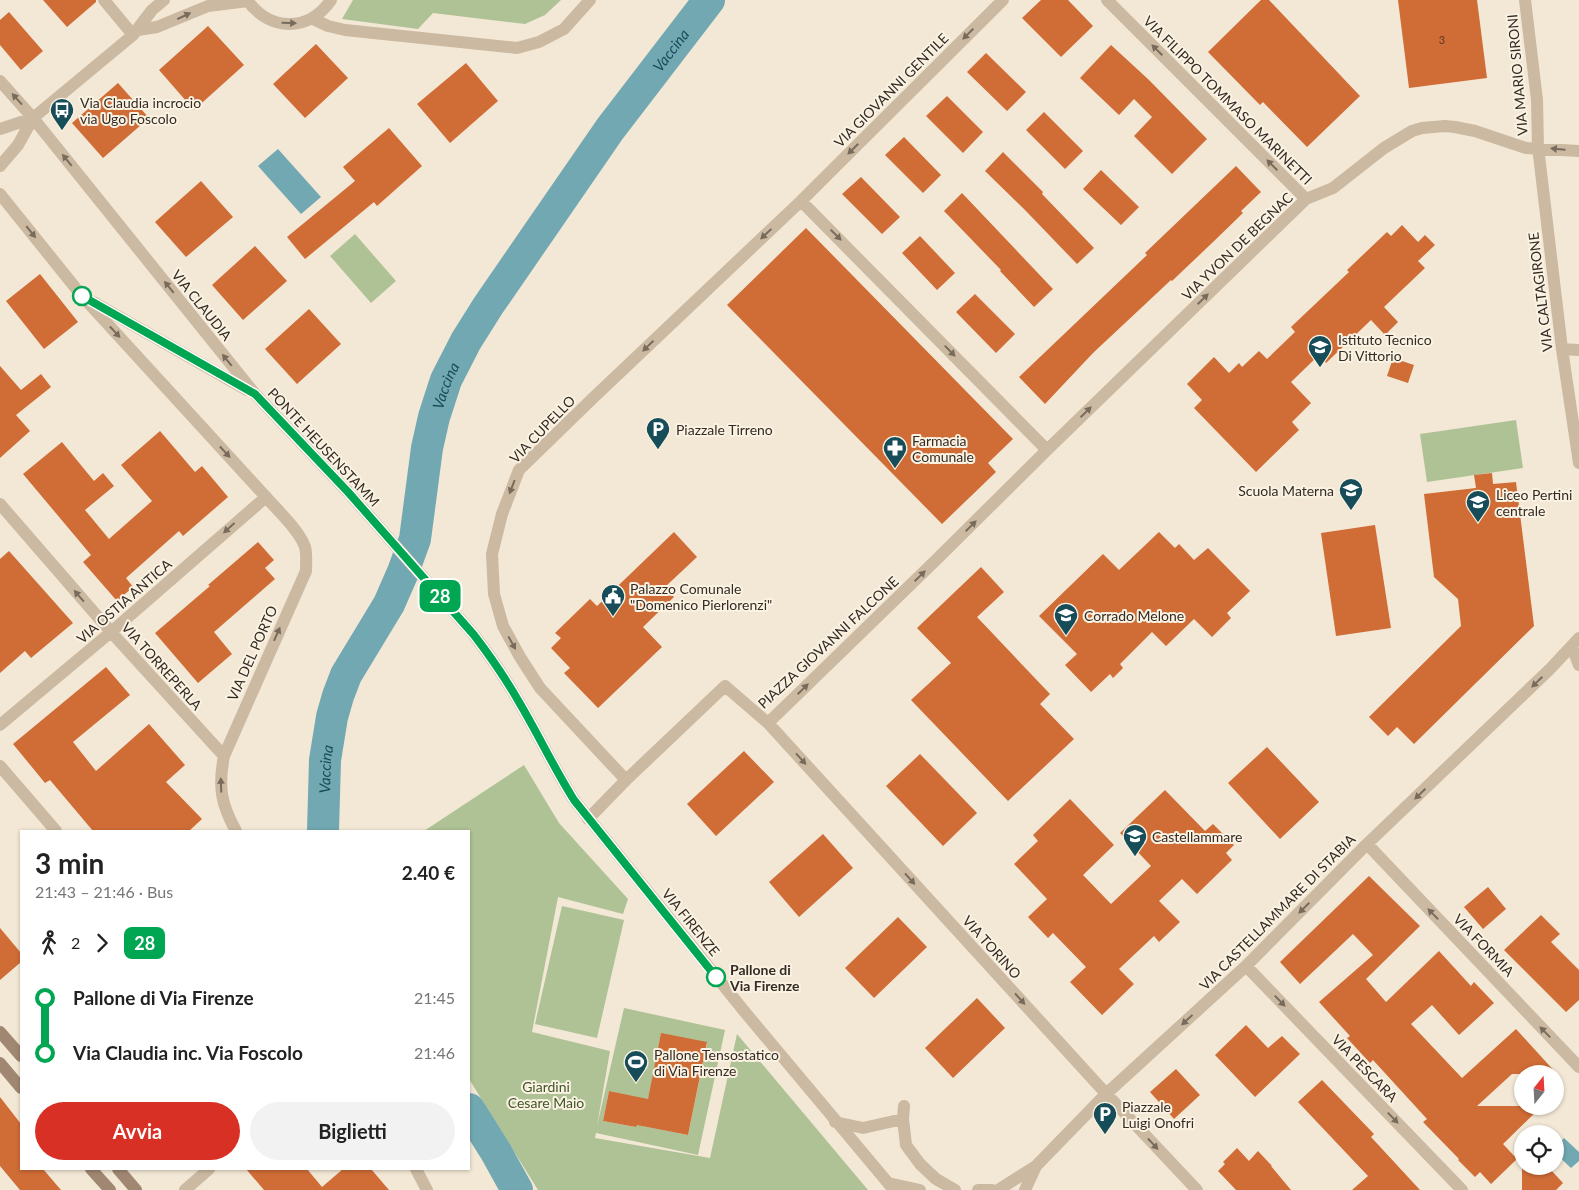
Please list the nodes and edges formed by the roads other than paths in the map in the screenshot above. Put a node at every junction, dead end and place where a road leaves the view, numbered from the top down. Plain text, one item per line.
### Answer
1 (104, 0) edge
2 (164, 0) edge
3 (331, 0) edge
4 (590, 0) edge
5 (1003, 0) edge
6 (1107, 0) edge
7 (1525, 0) edge
8 (248, 1) edge
9 (313, 18) junction
10 (135, 32) junction
11 (0, 81) edge
12 (33, 118) junction
13 (0, 129) edge
14 (1538, 147) junction
15 (1579, 151) edge
16 (0, 166) edge
17 (0, 194) edge
18 (1306, 199) junction
19 (801, 201) junction
20 (82, 296) junction
21 (1562, 349) junction
22 (1579, 350) edge
23 (255, 394) junction
24 (1047, 450) junction
25 (1579, 463) edge
26 (266, 497) junction
27 (0, 504) edge
28 (936, 560) joint
29 (111, 632) junction
30 (1575, 643) edge
31 (490, 656) joint
32 (1579, 665) edge
33 (768, 723) junction
34 (0, 725) edge
35 (224, 756) junction
36 (0, 766) edge
37 (626, 780) junction
38 (588, 819) junction
39 (55, 830) edge
40 (235, 830) edge
41 (1367, 844) junction
42 (1246, 966) junction
43 (0, 1032) edge
44 (20, 1055) edge
45 (0, 1063) edge
46 (1579, 1067) edge
47 (20, 1087) edge
48 (1106, 1094) junction
49 (835, 1122) junction
50 (1036, 1166) junction
51 (92, 1170) edge
52 (119, 1170) edge
53 (208, 1170) edge
54 (417, 1170) edge
55 (891, 1186) edge
56 (110, 1190) edge
57 (136, 1190) edge
58 (185, 1190) edge
59 (427, 1190) edge
60 (920, 1190) edge
61 (955, 1190) edge
62 (978, 1190) edge
63 (992, 1190) edge
64 (998, 1190) edge
65 (1025, 1190) edge
66 (1197, 1190) edge
67 (1462, 1190) edge

1 - 10 street
2 - 10 street
3 - 9 street
4 - 9 street
5 -> 19 street, VIA GIOVANNI GENTILE
18 -> 6 street, VIA FILIPPO TOMMASO MARINETTI
7 - 14 street, VIA MARIO SIRONI
8 -> 9 street
10 -> 8 street
10 - 12 street
12 -> 11 street, VIA CLAUDIA
12 - 13 street
12 - 16 street
23 -> 12 street, VIA CLAUDIA
15 -> 14 street, VIA YVON DE BEGNAC
14 - 18 street, VIA YVON DE BEGNAC
14 - 21 street, VIA CALTAGIRONE
17 -> 20 street
24 -> 18 street, VIA YVON DE BEGNAC
19 -> 24 street
19 -> 37 street, VIA CUPELLO
20 - 23 street
20 -> 26 street
21 - 22 street
21 - 25 street, VIA CALTAGIRONE
23 - 31 street, PONTE HEUSENSTAMM
28 -> 24 street, VIA YVON DE BEGNAC
26 -> 29 street, VIA OSTIA ANTICA
35 -> 26 street, VIA DEL PORTO
29 -> 27 street, VIA TORREPERLA
33 -> 28 street, PIAZZA GIOVANNI FALCONE
29 - 34 street, VIA OSTIA ANTICA
29 - 35 street, VIA TORREPERLA
30 - 32 street
30 -> 41 street, VIA CASTELLAMMARE DI STABIA
31 - 38 street, VIA FIRENZE
33 - 37 street, PIAZZA GIOVANNI FALCONE
33 -> 48 street, VIA TORINO
40 -> 35 street, VIA DEL PORTO
36 - 39 street
37 - 38 street, PIAZZA GIOVANNI FALCONE
38 - 49 street, VIA FIRENZE
41 -> 42 street, VIA CASTELLAMMARE DI STABIA
46 -> 41 street, VIA FORMIA
42 -> 48 street, VIA CASTELLAMMARE DI STABIA
42 -> 67 street, VIA PESCARA
43 - 44 street
45 - 47 street
48 - 50 street, VIA CASTELLAMMARE DI STABIA
48 -> 66 street, VIA TORINO
49 - 55 street, VIA FIRENZE
49 - 61 street
50 - 64 street, VIA CASTELLAMMARE DI STABIA
50 - 65 street
51 - 56 street
52 - 57 street
53 - 58 street
54 - 59 street
55 - 60 street
62 - 63 street

